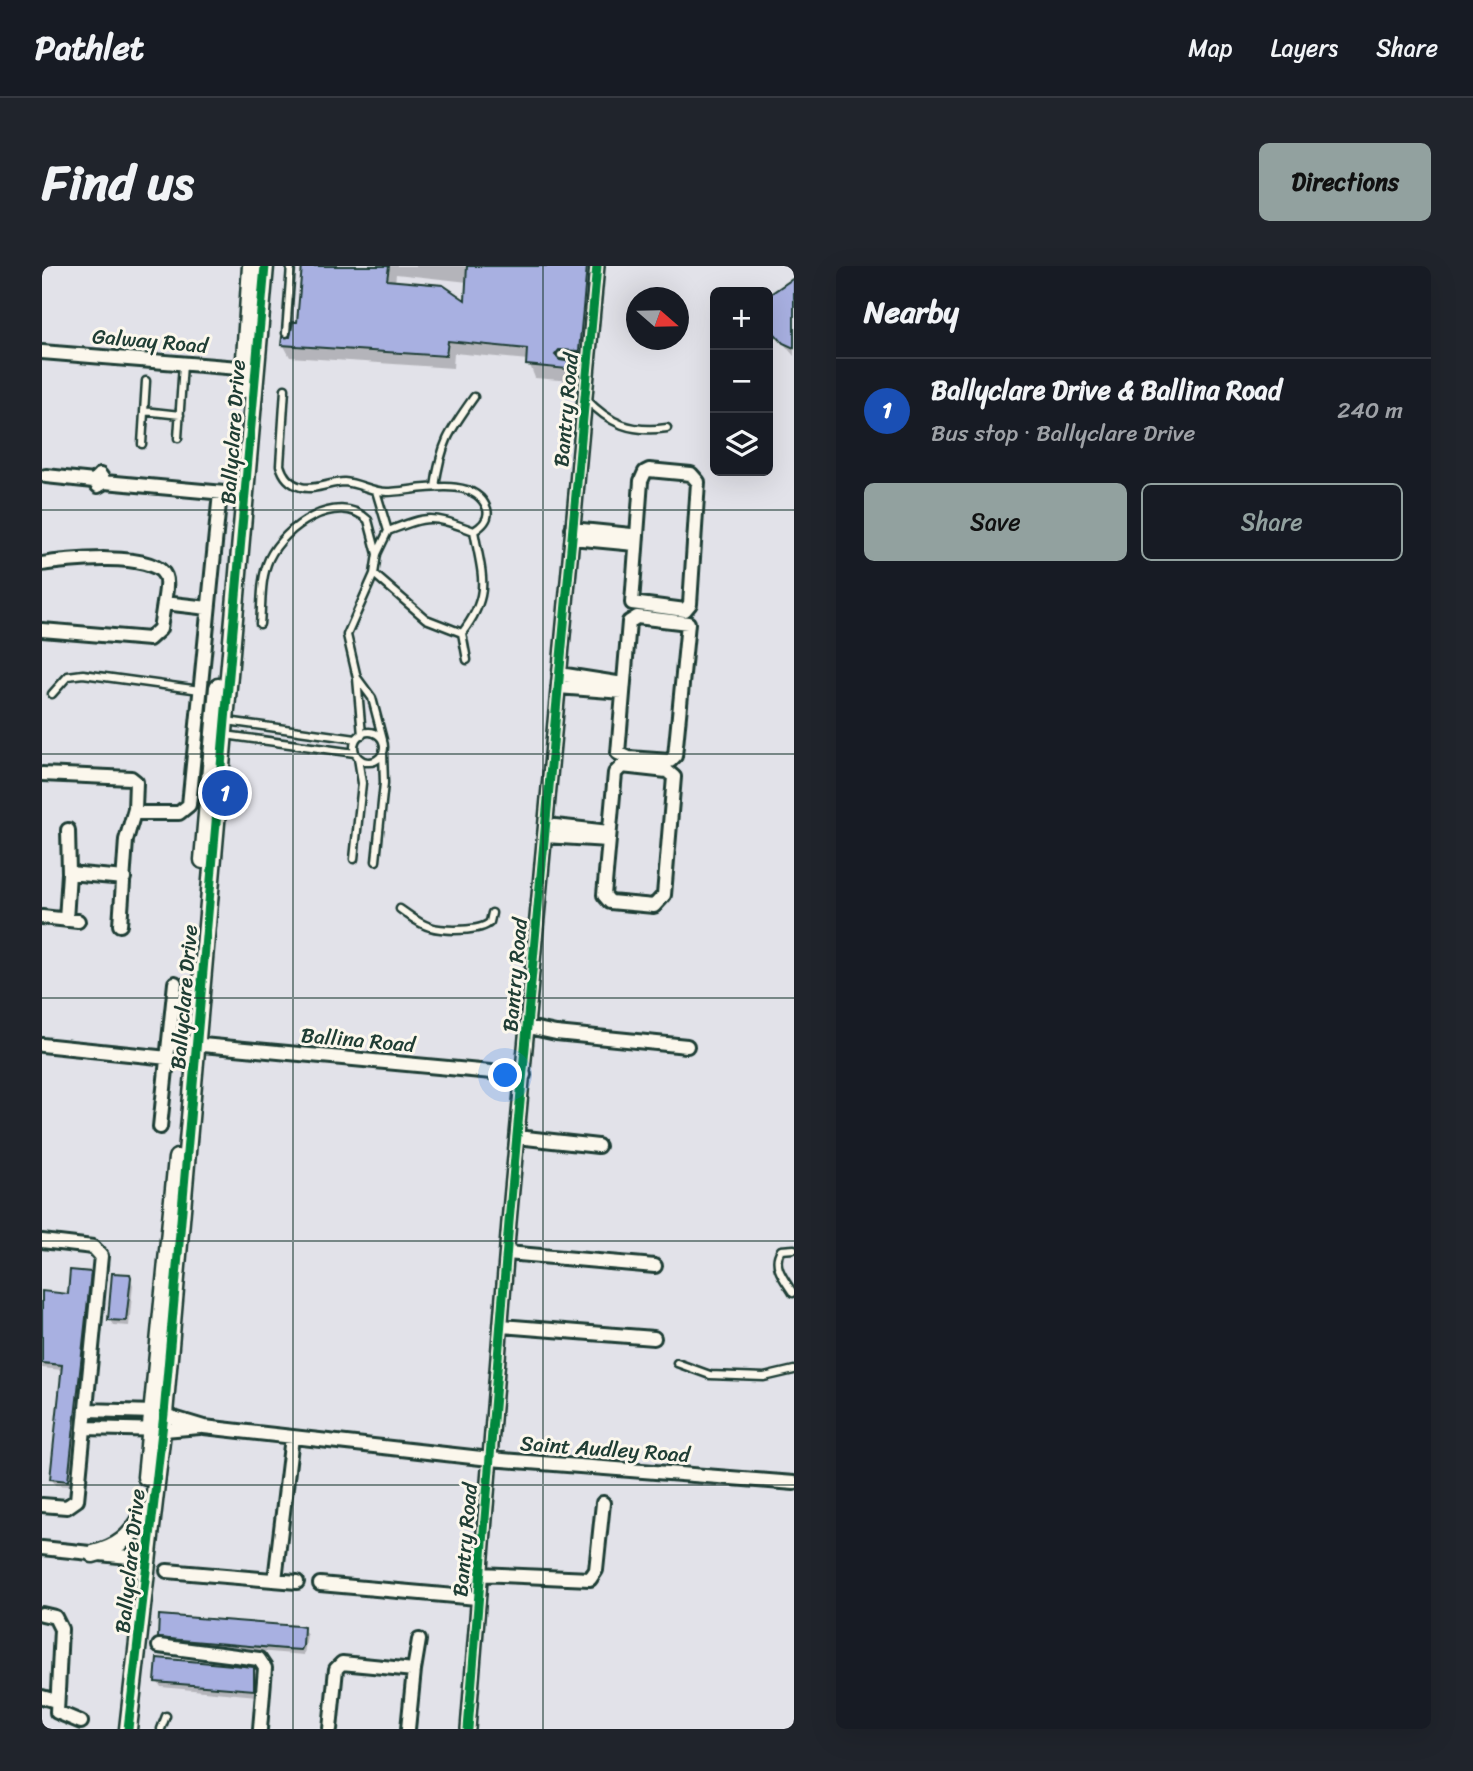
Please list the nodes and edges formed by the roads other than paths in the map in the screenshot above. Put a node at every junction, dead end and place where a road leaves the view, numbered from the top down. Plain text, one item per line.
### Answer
1 (251, 266) edge
2 (265, 266) edge
3 (292, 266) edge
4 (597, 266) edge
5 (286, 332) dead end
6 (42, 352) edge
7 (561, 355) dead end
8 (588, 358) junction
9 (183, 364) junction
10 (250, 369) junction
11 (146, 380) dead end
12 (285, 389) dead end
13 (474, 397) dead end
14 (584, 397) junction
15 (144, 411) junction
16 (180, 415) junction
17 (667, 428) dead end
18 (178, 438) dead end
19 (142, 444) dead end
20 (46, 476) dead end
21 (435, 487) junction
22 (376, 491) junction
23 (220, 493) junction
24 (242, 495) junction
25 (388, 531) junction
26 (474, 531) junction
27 (572, 534) junction
28 (635, 540) junction
29 (377, 554) junction
30 (42, 564) edge
31 (374, 574) junction
32 (164, 603) junction
33 (208, 608) junction
34 (260, 624) dead end
35 (42, 630) edge
36 (462, 633) junction
37 (467, 660) dead end
38 (357, 678) junction
39 (558, 680) junction
40 (623, 688) junction
41 (201, 690) junction
42 (52, 694) dead end
43 (197, 720) junction
44 (219, 728) junction
45 (195, 735) junction
46 (359, 737) junction
47 (383, 743) junction
48 (383, 753) junction
49 (357, 755) junction
50 (42, 774) edge
51 (134, 813) junction
52 (68, 830) dead end
53 (546, 830) junction
54 (609, 836) junction
55 (354, 859) dead end
56 (376, 861) dead end
57 (69, 873) junction
58 (124, 878) junction
59 (400, 909) dead end
60 (492, 913) dead end
61 (42, 917) edge
62 (120, 925) dead end
63 (175, 984) dead end
64 (528, 1032) junction
65 (170, 1042) junction
66 (193, 1043) junction
67 (42, 1045) edge
68 (687, 1046) dead end
69 (168, 1058) junction
70 (524, 1075) junction
71 (160, 1128) dead end
72 (517, 1138) junction
73 (598, 1146) dead end
74 (42, 1241) edge
75 (794, 1249) edge
76 (507, 1253) junction
77 (655, 1266) dead end
78 (793, 1293) edge
79 (501, 1326) junction
80 (654, 1338) dead end
81 (677, 1363) dead end
82 (794, 1370) edge
83 (88, 1410) junction
84 (156, 1421) junction
85 (85, 1428) junction
86 (292, 1437) junction
87 (490, 1459) junction
88 (794, 1483) edge
89 (603, 1503) dead end
90 (42, 1505) edge
91 (142, 1515) junction
92 (42, 1548) edge
93 (93, 1554) junction
94 (143, 1559) junction
95 (167, 1571) dead end
96 (480, 1574) junction
97 (275, 1580) junction
98 (297, 1582) dead end
99 (320, 1584) dead end
100 (477, 1598) junction
101 (42, 1614) edge
102 (419, 1640) dead end
103 (159, 1646) dead end
104 (414, 1670) junction
105 (42, 1697) edge
106 (56, 1701) junction
107 (166, 1716) dead end
108 (81, 1722) dead end
109 (128, 1729) edge
110 (161, 1729) edge
111 (260, 1729) edge
112 (330, 1729) edge
113 (408, 1729) edge
114 (468, 1729) edge

1 - 10 street, Ballyclare Drive
2 - 10 street, Ballyclare Drive
3 - 5 lane
4 - 8 street, Bantry Road
6 - 9 street, Galway Road
7 - 8 lane
8 - 14 street, Bantry Road
9 - 10 street, Galway Road
9 - 16 lane
10 - 24 street, Ballyclare Drive
11 - 15 lane
12 - 22 lane
13 - 21 lane
14 - 17 lane
14 - 27 street, Bantry Road
15 - 16 lane
15 - 19 lane
16 - 18 lane
20 - 23 street
21 - 22 lane
21 - 26 lane
22 - 25 lane
23 - 24 street
23 - 33 street
24 - 44 street, Ballyclare Drive
25 - 26 lane
25 - 29 lane
26 - 36 lane
27 - 28 street
27 - 39 street, Bantry Road
28 - 28 street
29 - 31 lane
29 - 34 lane
30 - 32 street
31 - 36 lane
31 - 38 lane
32 - 33 street
32 - 35 street
33 - 41 street
36 - 37 lane
38 - 46 lane
38 - 47 lane
39 - 40 street
39 - 53 street, Bantry Road
40 - 40 street
41 - 42 lane
41 - 43 street
43 - 44 lane
43 - 45 street
44 - 45 lane
44 - 46 lane
44 - 49 lane
44 - 66 street, Ballyclare Drive
45 - 51 street
46 - 47 lane
46 - 49 lane
47 - 48 lane
48 - 49 lane
48 - 56 lane
49 - 55 lane
50 - 51 street
51 - 58 street
52 - 57 street
53 - 54 street
53 - 64 street, Bantry Road
54 - 54 street
57 - 58 street
57 - 61 street
58 - 62 street
59 - 60 lane
63 - 65 street
64 - 68 street
64 - 70 street, Bantry Road
65 - 66 street, Ballina Road
65 - 69 street
66 - 70 street, Ballina Road
66 - 84 street, Ballyclare Drive
67 - 69 street
69 - 71 street
70 - 72 street, Bantry Road
72 - 73 street
72 - 76 street, Bantry Road
74 - 83 street
75 - 78 lane
76 - 77 street
76 - 79 street, Bantry Road
79 - 80 street
79 - 87 street, Bantry Road
81 - 82 lane
83 - 84 street
83 - 85 street
84 - 85 street
84 - 86 street, Saint Audley Road
84 - 91 street, Ballyclare Drive
84 - 94 street, Ballyclare Drive
85 - 90 street
86 - 87 street, Saint Audley Road
86 - 97 street
87 - 88 street, Saint Audley Road
87 - 96 street, Bantry Road
89 - 96 street
91 - 93 street
91 - 94 street, Ballyclare Drive
92 - 93 street
93 - 94 street
94 - 109 street, Ballyclare Drive
95 - 97 street
96 - 100 street, Bantry Road
97 - 98 street
99 - 100 street
100 - 114 street, Bantry Road
101 - 106 street
102 - 104 street
103 - 111 street
104 - 112 street
104 - 113 street
105 - 106 street
106 - 108 street
107 - 110 lane

